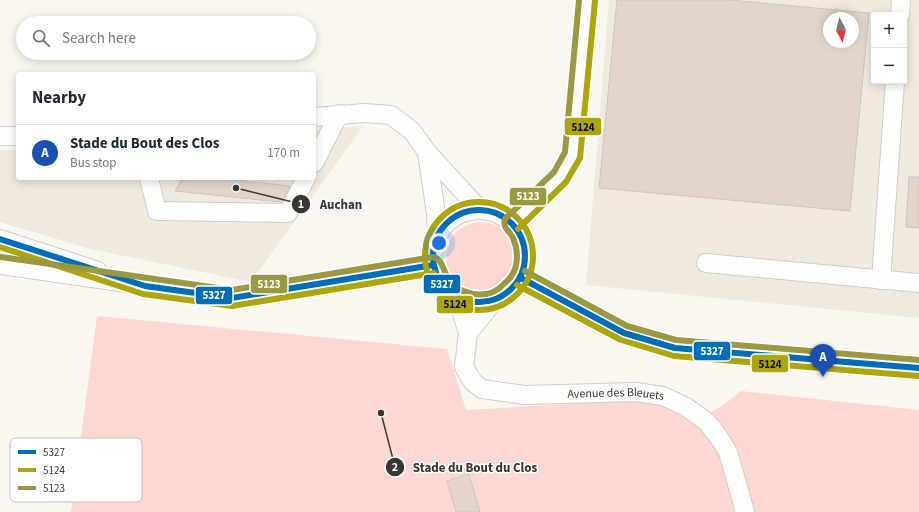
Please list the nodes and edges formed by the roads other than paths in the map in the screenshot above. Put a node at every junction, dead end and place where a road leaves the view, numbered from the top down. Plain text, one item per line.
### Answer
1 (587, 0) edge
2 (901, 0) edge
3 (900, 12) edge
4 (895, 84) edge
5 (339, 114) junction
6 (316, 116) edge
7 (0, 136) edge
8 (16, 136) edge
9 (427, 152) junction
10 (316, 159) edge
11 (149, 180) edge
12 (305, 180) edge
13 (480, 210) junction
14 (512, 223) junction
15 (437, 236) junction
16 (0, 239) edge
17 (706, 263) dead end
18 (0, 265) edge
19 (433, 265) junction
20 (521, 278) junction
21 (881, 280) junction
22 (919, 283) edge
23 (145, 286) junction
24 (457, 298) junction
25 (494, 301) junction
26 (468, 333) junction
27 (919, 368) edge
28 (744, 512) edge

1 - 14 street
2 - 3 street
4 - 21 street
5 - 6 street
5 - 9 street
5 - 10 street
7 - 8 street
9 - 13 street
9 - 15 street
11 - 12 street
13 - 14 street
13 - 15 street
14 - 20 street
15 - 19 street
16 - 23 street
17 - 21 street
18 - 23 street
19 - 23 street
19 - 24 street
20 - 25 street
20 - 27 street
21 - 22 street
24 - 25 street
24 - 26 street, Avenue des Bleuets
25 - 26 street
26 - 28 street, Avenue des Bleuets

